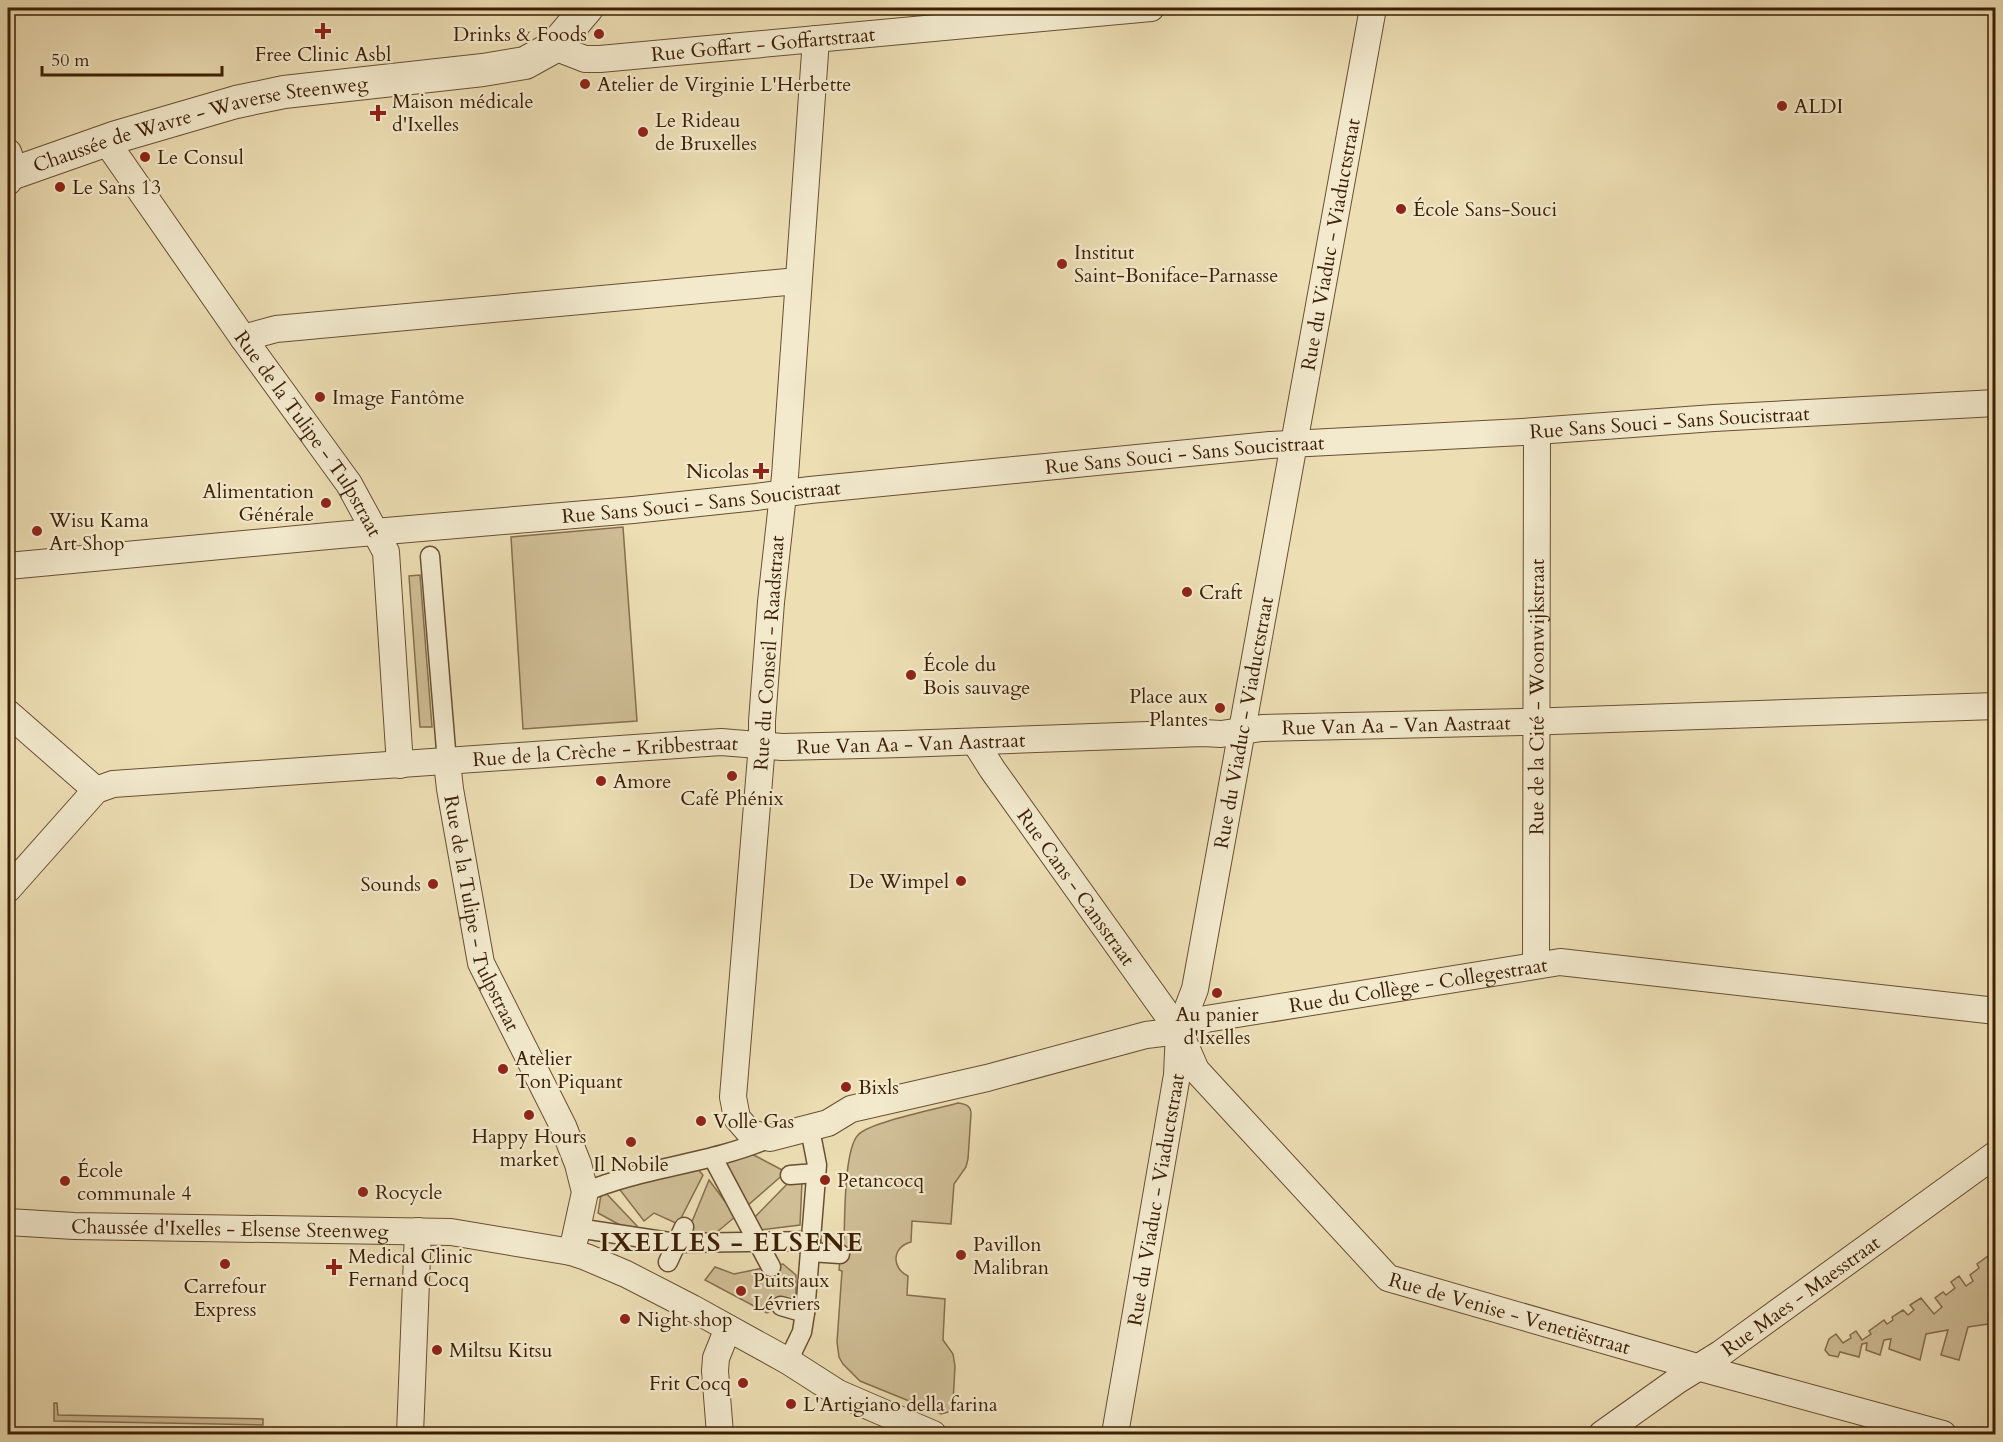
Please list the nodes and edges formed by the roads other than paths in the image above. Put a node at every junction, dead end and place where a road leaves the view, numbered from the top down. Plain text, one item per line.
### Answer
1 (587, 8) edge
2 (1151, 8) edge
3 (1373, 8) edge
4 (816, 39) junction
5 (554, 47) junction
6 (106, 141) junction
7 (8, 171) edge
8 (798, 281) junction
9 (243, 338) junction
10 (1995, 403) edge
11 (1537, 431) junction
12 (1293, 444) junction
13 (783, 494) junction
14 (375, 532) junction
15 (430, 555) dead end
16 (8, 566) edge
17 (1995, 706) edge
18 (8, 713) edge
19 (1536, 722) junction
20 (1241, 731) junction
21 (975, 742) junction
22 (762, 744) junction
23 (447, 762) junction
24 (400, 765) junction
25 (96, 790) junction
26 (8, 890) edge
27 (1536, 964) junction
28 (1995, 1011) edge
29 (1179, 1031) junction
30 (810, 1129) junction
31 (770, 1138) junction
32 (1995, 1154) edge
33 (713, 1158) junction
34 (816, 1173) junction
35 (790, 1175) dead end
36 (706, 1178) dead end
37 (601, 1187) junction
38 (8, 1222) edge
39 (684, 1227) dead end
40 (578, 1228) junction
41 (418, 1231) junction
42 (760, 1242) junction
43 (676, 1244) junction
44 (810, 1247) junction
45 (571, 1252) junction
46 (840, 1254) dead end
47 (668, 1262) dead end
48 (771, 1267) dead end
49 (781, 1306) dead end
50 (805, 1313) junction
51 (728, 1328) junction
52 (788, 1361) junction
53 (1697, 1367) junction
54 (410, 1434) edge
55 (720, 1434) edge
56 (933, 1434) edge
57 (1115, 1434) edge
58 (1602, 1434) edge
59 (1943, 1434) edge

1 - 5 street, Chaussée de Wavre - Waverse Steenweg
2 - 4 street, Rue Goffart - Goffartstraat
3 - 12 street, Rue du Viaduc - Viaductstraat
4 - 5 street, Rue Goffart - Goffartstraat
4 - 8 street, Rue du Conseil - Raadstraat
5 - 6 street, Chaussée de Wavre - Waverse Steenweg
6 - 7 street, Chaussée de Wavre - Waverse Steenweg
6 - 9 street, Rue de la Tulipe - Tulpstraat
8 - 9 street
8 - 13 street, Rue du Conseil - Raadstraat
9 - 14 street, Rue de la Tulipe - Tulpstraat
10 - 11 street, Rue Sans Souci - Sans Soucistraat
11 - 12 street, Rue Sans Souci - Sans Soucistraat
11 - 19 street, Rue de la Cité - Woonwijkstraat
12 - 13 street, Rue Sans Souci - Sans Soucistraat
12 - 20 street, Rue du Viaduc - Viaductstraat
13 - 14 street, Rue Sans Souci - Sans Soucistraat
13 - 22 street, Rue du Conseil - Raadstraat
14 - 16 street, Rue Sans Souci - Sans Soucistraat
14 - 24 street, Rue de la Tulipe - Tulpstraat
15 - 23 street, Rue de la Tulipe - Tulpstraat
17 - 19 street, Rue Van Aa - Van Aastraat
18 - 25 street
19 - 20 street, Rue Van Aa - Van Aastraat
19 - 27 street, Rue de la Cité - Woonwijkstraat
20 - 21 street, Rue Van Aa - Van Aastraat
20 - 29 street, Rue du Viaduc - Viaductstraat
21 - 22 street, Rue Van Aa - Van Aastraat
21 - 29 street, Rue Cans - Cansstraat
22 - 23 street, Rue de la Crèche - Kribbestraat
22 - 31 street, Rue du Conseil - Raadstraat
23 - 24 street, Rue de la Crèche - Kribbestraat
23 - 37 street, Rue de la Tulipe - Tulpstraat
24 - 25 street, Rue de la Crèche - Kribbestraat
25 - 26 street
27 - 28 street, Rue du Collège - Collegestraat
27 - 29 street, Rue du Collège - Collegestraat
29 - 30 street, Rue du Collège - Collegestraat
29 - 53 street, Rue de Venise - Venetiëstraat
29 - 57 street, Rue du Viaduc - Viaductstraat
30 - 31 street, Rue du Collège - Collegestraat
30 - 34 street
31 - 33 street
32 - 53 street, Rue Maes - Maesstraat
33 - 36 street
33 - 37 street
33 - 42 street
34 - 35 street
34 - 44 street
37 - 40 street, Rue de la Tulipe - Tulpstraat
38 - 41 street, Chaussée d'Ixelles - Elsense Steenweg
39 - 43 street
40 - 43 street
40 - 45 street, Rue de la Tulipe - Tulpstraat
41 - 45 street, Chaussée d'Ixelles - Elsense Steenweg
41 - 54 street
42 - 43 street
42 - 44 street
42 - 48 street
43 - 47 street
44 - 46 street
44 - 50 street
45 - 51 street, Chaussée d'Ixelles - Elsense Steenweg
49 - 50 street
50 - 52 street
51 - 52 street, Chaussée d'Ixelles - Elsense Steenweg
51 - 55 street
52 - 56 street, Chaussée d'Ixelles - Elsense Steenweg
53 - 58 street, Rue Maes - Maesstraat
53 - 59 street, Rue de Venise - Venetiëstraat

